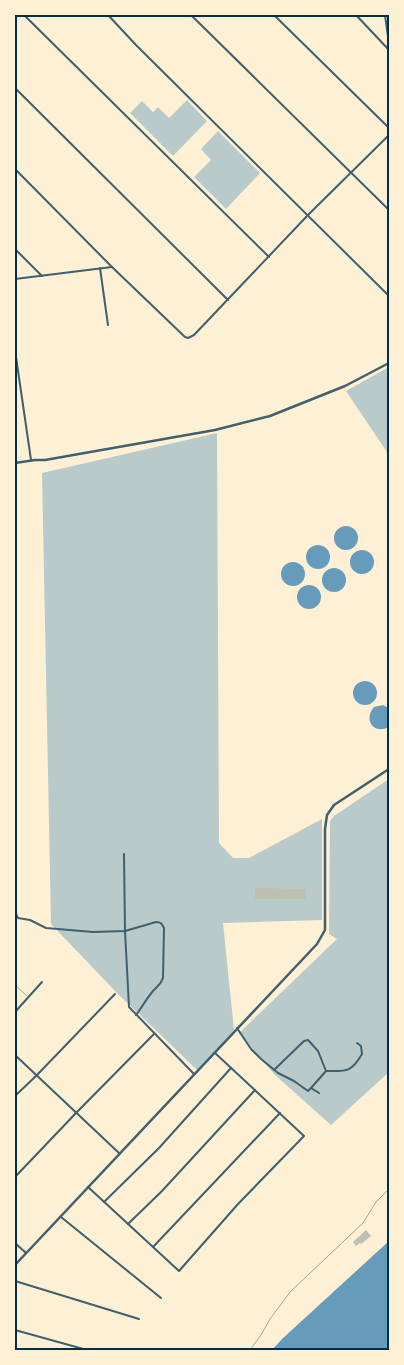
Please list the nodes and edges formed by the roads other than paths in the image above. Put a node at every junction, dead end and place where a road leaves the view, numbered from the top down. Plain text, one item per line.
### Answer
1 (24, 15) edge
2 (108, 15) edge
3 (191, 15) edge
4 (274, 15) edge
5 (356, 15) edge
6 (385, 15) edge
7 (389, 44) edge
8 (389, 50) edge
9 (15, 88) edge
10 (389, 128) edge
11 (389, 134) edge
12 (15, 169) edge
13 (351, 172) junction
14 (389, 210) edge
15 (308, 215) junction
16 (15, 249) edge
17 (269, 257) junction
18 (112, 267) junction
19 (100, 268) junction
20 (42, 276) junction
21 (15, 279) edge
22 (389, 296) edge
23 (228, 300) junction
24 (108, 325) dead end
25 (15, 350) edge
26 (389, 363) edge
27 (31, 460) junction
28 (15, 463) edge
29 (389, 769) edge
30 (124, 854) dead end
31 (15, 912) edge
32 (126, 931) junction
33 (42, 982) dead end
34 (15, 985) edge
35 (115, 994) dead end
36 (28, 998) junction
37 (15, 1012) edge
38 (136, 1015) junction
39 (238, 1028) junction
40 (154, 1034) junction
41 (358, 1043) dead end
42 (214, 1053) junction
43 (15, 1055) edge
44 (231, 1068) junction
45 (274, 1070) junction
46 (326, 1071) junction
47 (194, 1074) junction
48 (37, 1075) junction
49 (311, 1088) junction
50 (256, 1090) junction
51 (319, 1093) dead end
52 (15, 1096) edge
53 (76, 1112) junction
54 (280, 1113) junction
55 (120, 1153) junction
56 (15, 1177) edge
57 (88, 1187) junction
58 (389, 1189) edge
59 (104, 1202) junction
60 (61, 1217) junction
61 (128, 1224) junction
62 (15, 1243) edge
63 (153, 1247) junction
64 (26, 1253) junction
65 (15, 1265) edge
66 (15, 1281) edge
67 (162, 1298) dead end
68 (139, 1319) dead end
69 (15, 1330) edge
70 (87, 1350) edge
71 (250, 1350) edge

1 - 17 street
2 - 15 street
3 - 13 street
4 - 10 street
5 - 8 street
6 - 7 street
9 - 23 street
11 - 13 street
12 - 18 street
13 - 14 street
13 - 15 street
15 - 17 street
15 - 22 street
16 - 20 street
17 - 23 street
18 - 19 street
18 - 23 street
19 - 20 street
19 - 24 street
20 - 21 street
25 - 27 street
26 - 27 street
27 - 28 street
29 - 39 street
30 - 32 street
31 - 32 street
32 - 38 street
32 - 38 street
33 - 36 street
34 - 36 lane
35 - 48 street
36 - 37 street
38 - 40 street
39 - 42 street
39 - 45 street
40 - 47 street
40 - 53 street
41 - 46 street
42 - 44 street
42 - 47 street
43 - 48 street
44 - 50 street
44 - 59 street
45 - 46 street
45 - 49 street
46 - 49 street
47 - 55 street
48 - 52 street
48 - 53 street
49 - 51 street
50 - 54 street
50 - 61 street
53 - 55 street
53 - 56 street
54 - 63 street
54 - 63 street
55 - 57 street
57 - 59 street
57 - 60 street
58 - 71 lane
59 - 61 street
60 - 64 street
60 - 67 street
61 - 63 street
62 - 64 street
64 - 65 street
66 - 68 street
69 - 70 street

